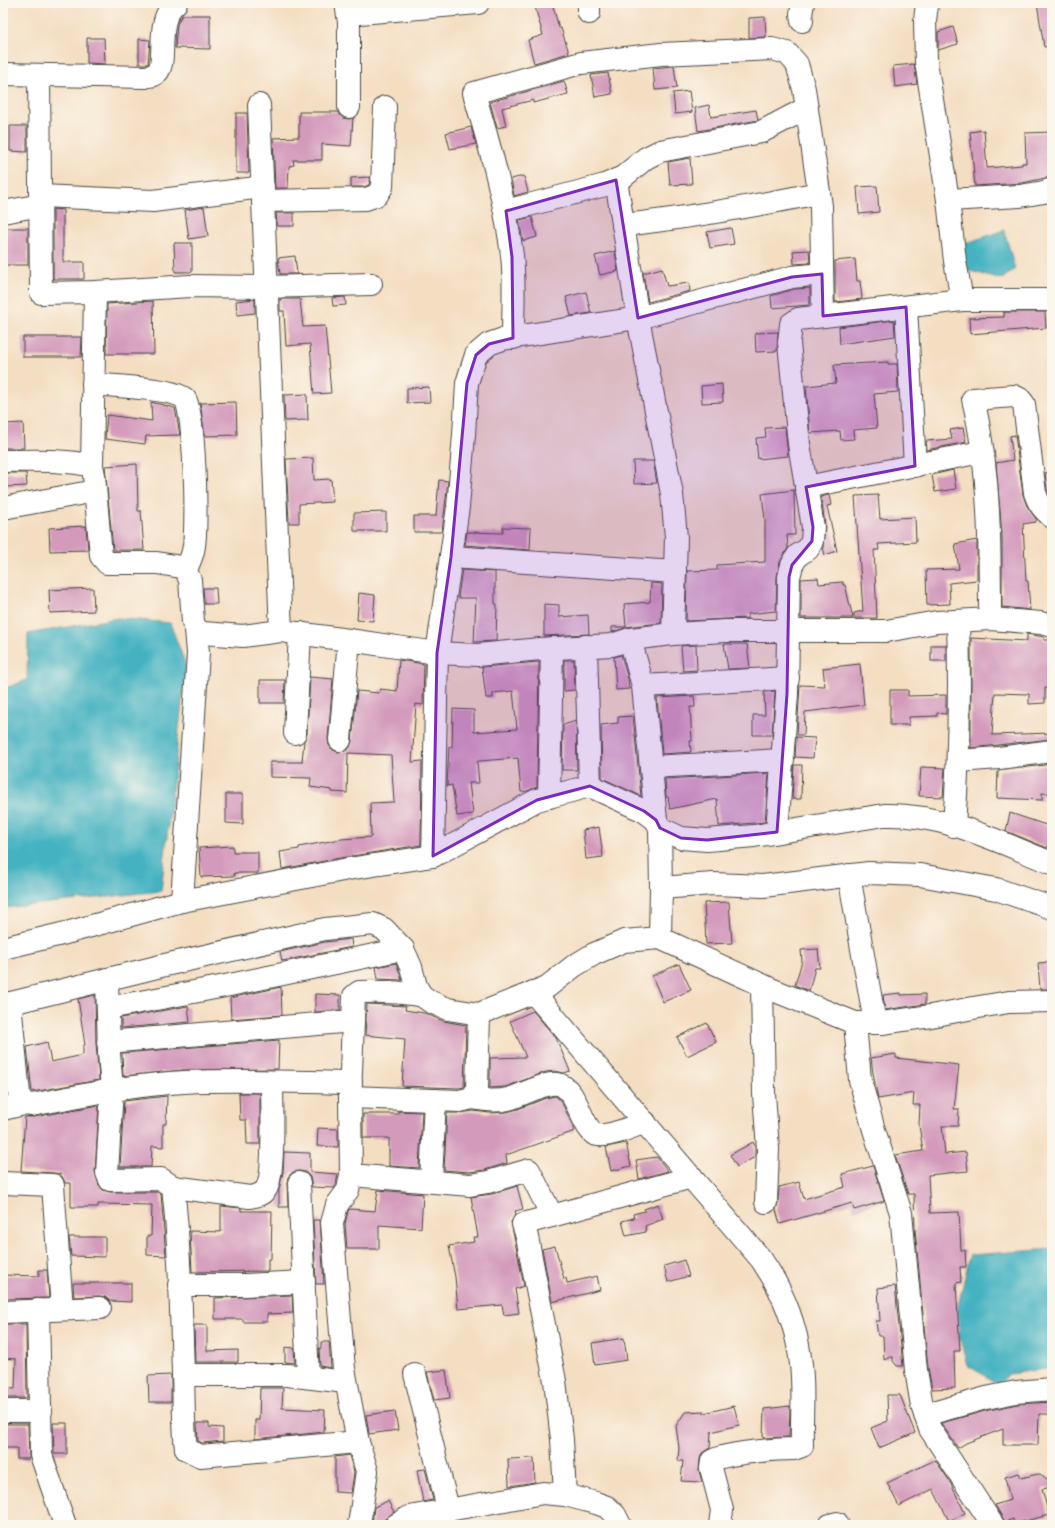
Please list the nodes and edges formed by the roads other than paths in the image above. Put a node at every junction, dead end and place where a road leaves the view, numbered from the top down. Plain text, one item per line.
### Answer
1 (176, 3) edge
2 (478, 3) edge
3 (927, 3) edge
4 (347, 9) edge
5 (3, 74) edge
6 (40, 75) junction
7 (259, 105) dead end
8 (349, 107) dead end
9 (385, 107) dead end
10 (807, 108) junction
11 (616, 180) junction
12 (1052, 189) edge
13 (819, 193) junction
14 (263, 194) junction
15 (41, 200) junction
16 (948, 200) junction
17 (506, 211) junction
18 (3, 212) edge
19 (623, 225) junction
20 (822, 274) junction
21 (371, 284) dead end
22 (267, 287) junction
23 (95, 292) junction
24 (962, 300) junction
25 (1052, 300) edge
26 (906, 307) junction
27 (823, 316) junction
28 (638, 318) junction
29 (513, 338) junction
30 (92, 384) junction
31 (981, 452) junction
32 (3, 461) edge
33 (92, 466) junction
34 (916, 466) junction
35 (806, 487) junction
36 (94, 491) junction
37 (3, 508) edge
38 (1052, 517) edge
39 (451, 557) junction
40 (186, 570) junction
41 (675, 572) junction
42 (990, 619) junction
43 (958, 621) junction
44 (1052, 626) edge
45 (196, 629) junction
46 (789, 630) junction
47 (290, 632) junction
48 (673, 634) junction
49 (630, 639) junction
50 (349, 640) junction
51 (586, 646) junction
52 (552, 648) junction
53 (437, 653) junction
54 (788, 678) junction
55 (643, 686) junction
56 (295, 733) dead end
57 (340, 740) dead end
58 (1052, 751) edge
59 (783, 760) junction
60 (958, 761) junction
61 (651, 767) junction
62 (590, 786) junction
63 (549, 797) junction
64 (954, 826) junction
65 (658, 829) junction
66 (777, 832) junction
67 (433, 856) junction
68 (1052, 863) edge
69 (849, 876) junction
70 (661, 884) junction
71 (182, 901) junction
72 (1052, 908) edge
73 (660, 938) junction
74 (3, 948) edge
75 (403, 949) junction
76 (107, 979) junction
77 (762, 986) junction
78 (540, 989) junction
79 (421, 996) junction
80 (1052, 1001) edge
81 (6, 1004) edge
82 (108, 1008) junction
83 (479, 1014) junction
84 (353, 1021) junction
85 (865, 1023) junction
86 (108, 1042) junction
87 (272, 1082) junction
88 (112, 1089) junction
89 (350, 1090) junction
90 (472, 1098) junction
91 (435, 1100) junction
92 (13, 1106) edge
93 (645, 1122) junction
94 (351, 1175) junction
95 (692, 1177) junction
96 (431, 1180) junction
97 (3, 1184) edge
98 (299, 1184) dead end
99 (173, 1187) junction
100 (766, 1202) dead end
101 (552, 1216) junction
102 (304, 1282) junction
103 (179, 1285) junction
104 (100, 1308) dead end
105 (62, 1309) junction
106 (38, 1310) junction
107 (3, 1312) edge
108 (415, 1374) dead end
109 (183, 1375) junction
110 (308, 1377) junction
111 (346, 1382) junction
112 (1052, 1389) edge
113 (3, 1410) edge
114 (41, 1411) junction
115 (925, 1414) junction
116 (358, 1442) junction
117 (565, 1495) junction
118 (448, 1510) junction
119 (66, 1525) edge
120 (359, 1525) edge
121 (396, 1525) edge
122 (620, 1525) edge
123 (720, 1525) edge
124 (993, 1525) edge

1 - 6 street
2 - 4 street
3 - 16 street
4 - 8 street
5 - 6 street
6 - 15 street
7 - 14 street
9 - 14 street
10 - 11 street
10 - 13 street
10 - 17 street
11 - 17 street
11 - 19 street
12 - 16 street
13 - 19 street
13 - 20 street
14 - 15 street
14 - 22 street
15 - 18 street
15 - 23 street
16 - 24 street
17 - 29 street
19 - 28 street
20 - 27 street
20 - 28 street
21 - 22 street
22 - 23 street
22 - 47 street
23 - 30 street
24 - 25 street
24 - 26 street
26 - 27 street
26 - 34 street
27 - 35 street
28 - 29 street
28 - 41 street
29 - 39 street
30 - 33 street
30 - 40 street
31 - 34 street
31 - 38 street
31 - 42 street
32 - 33 street
33 - 36 street
34 - 35 street
35 - 46 street
36 - 37 street
36 - 40 street
39 - 41 street
39 - 53 street
40 - 45 street
41 - 48 street
42 - 43 street
42 - 44 street
43 - 46 street
43 - 60 street
45 - 47 street
45 - 71 street
46 - 48 street
46 - 54 street
47 - 50 street
47 - 56 street
48 - 49 street
49 - 51 street
49 - 55 street
50 - 53 street
50 - 57 street
51 - 52 street
51 - 62 street
52 - 53 street
52 - 63 street
53 - 67 street
54 - 55 street
54 - 59 street
55 - 61 street
58 - 60 street
59 - 61 street
59 - 66 street
60 - 64 street
61 - 65 street
62 - 63 street
62 - 65 street
63 - 67 street
64 - 66 street
64 - 68 street
65 - 66 street
65 - 70 street
67 - 71 street
69 - 70 street
69 - 72 street
69 - 85 street
70 - 73 street
71 - 74 street
73 - 77 street
73 - 78 street
75 - 76 street
75 - 79 street
75 - 82 street
76 - 81 street
76 - 82 street
77 - 85 street
77 - 100 street
78 - 83 street
78 - 93 street
79 - 83 street
79 - 84 street
80 - 85 street
81 - 92 street
82 - 86 street
83 - 90 street
84 - 86 street
84 - 89 street
85 - 115 street
86 - 88 street
87 - 88 street
87 - 89 street
87 - 99 street
88 - 92 street
88 - 99 street
89 - 91 street
89 - 94 street
90 - 91 street
90 - 93 street
91 - 96 street
93 - 95 street
94 - 96 street
94 - 111 street
95 - 101 street
95 - 123 street
96 - 101 street
97 - 105 street
98 - 102 street
99 - 103 street
101 - 117 street
102 - 103 street
102 - 110 street
103 - 109 street
104 - 105 street
105 - 106 street
106 - 107 street
106 - 114 street
108 - 118 street
109 - 110 street
109 - 116 street
110 - 111 street
111 - 116 street
112 - 115 street
113 - 114 street
114 - 119 street
115 - 124 street
116 - 120 street
117 - 118 street
117 - 122 street
118 - 121 street

